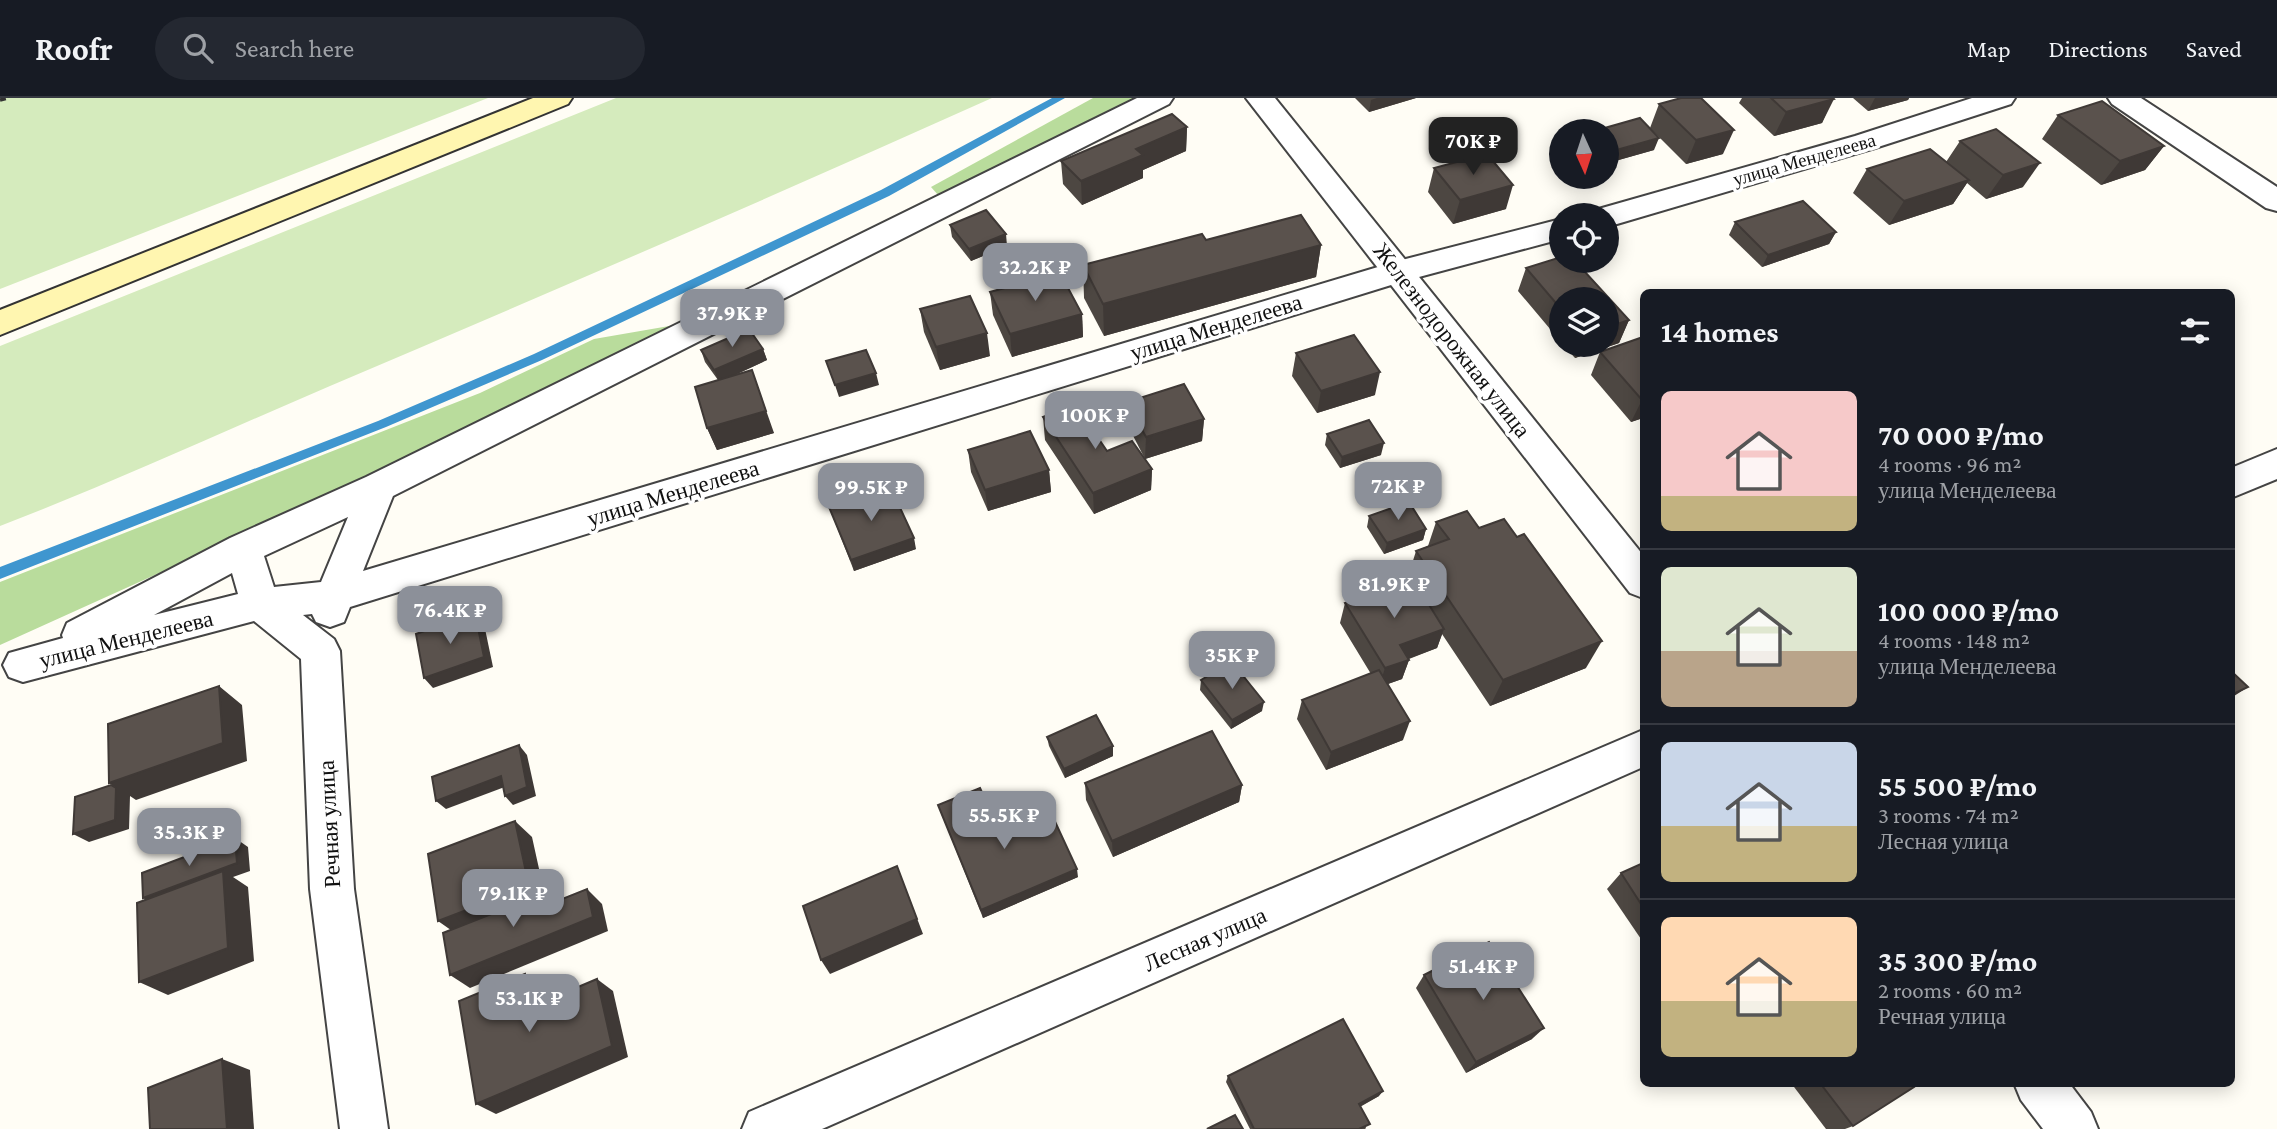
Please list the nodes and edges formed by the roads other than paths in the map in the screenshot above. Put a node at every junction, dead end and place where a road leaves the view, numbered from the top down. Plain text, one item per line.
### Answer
1 (558, 98) edge
2 (1159, 98) edge
3 (1260, 98) edge
4 (2001, 98) edge
5 (2122, 98) edge
6 (2277, 201) edge
7 (1619, 213) edge
8 (1549, 232) edge
9 (1398, 272) junction
10 (0, 323) edge
11 (2277, 463) edge
12 (2235, 482) edge
13 (379, 487) junction
14 (243, 549) junction
15 (1640, 578) edge
16 (334, 596) junction
17 (260, 604) junction
18 (320, 651) junction
19 (11, 669) edge
20 (1640, 749) edge
21 (2041, 1087) edge
22 (364, 1129) edge
23 (766, 1129) edge
24 (2074, 1129) edge

1 - 10 main road
2 - 13 street
3 - 9 street, Железнодорожная улица
4 - 7 street, улица Менделеева
5 - 6 street
8 - 9 street, улица Менделеева
9 - 15 street, Железнодорожная улица
9 - 16 street, улица Менделеева
11 - 12 street
13 - 14 street
13 - 16 street, Речная улица
14 - 17 street
14 - 19 street
16 - 17 street, улица Менделеева
16 - 18 street, Речная улица
17 - 18 street
17 - 19 street, улица Менделеева
18 - 22 street, Речная улица
20 - 23 street, Лесная улица
21 - 24 street

